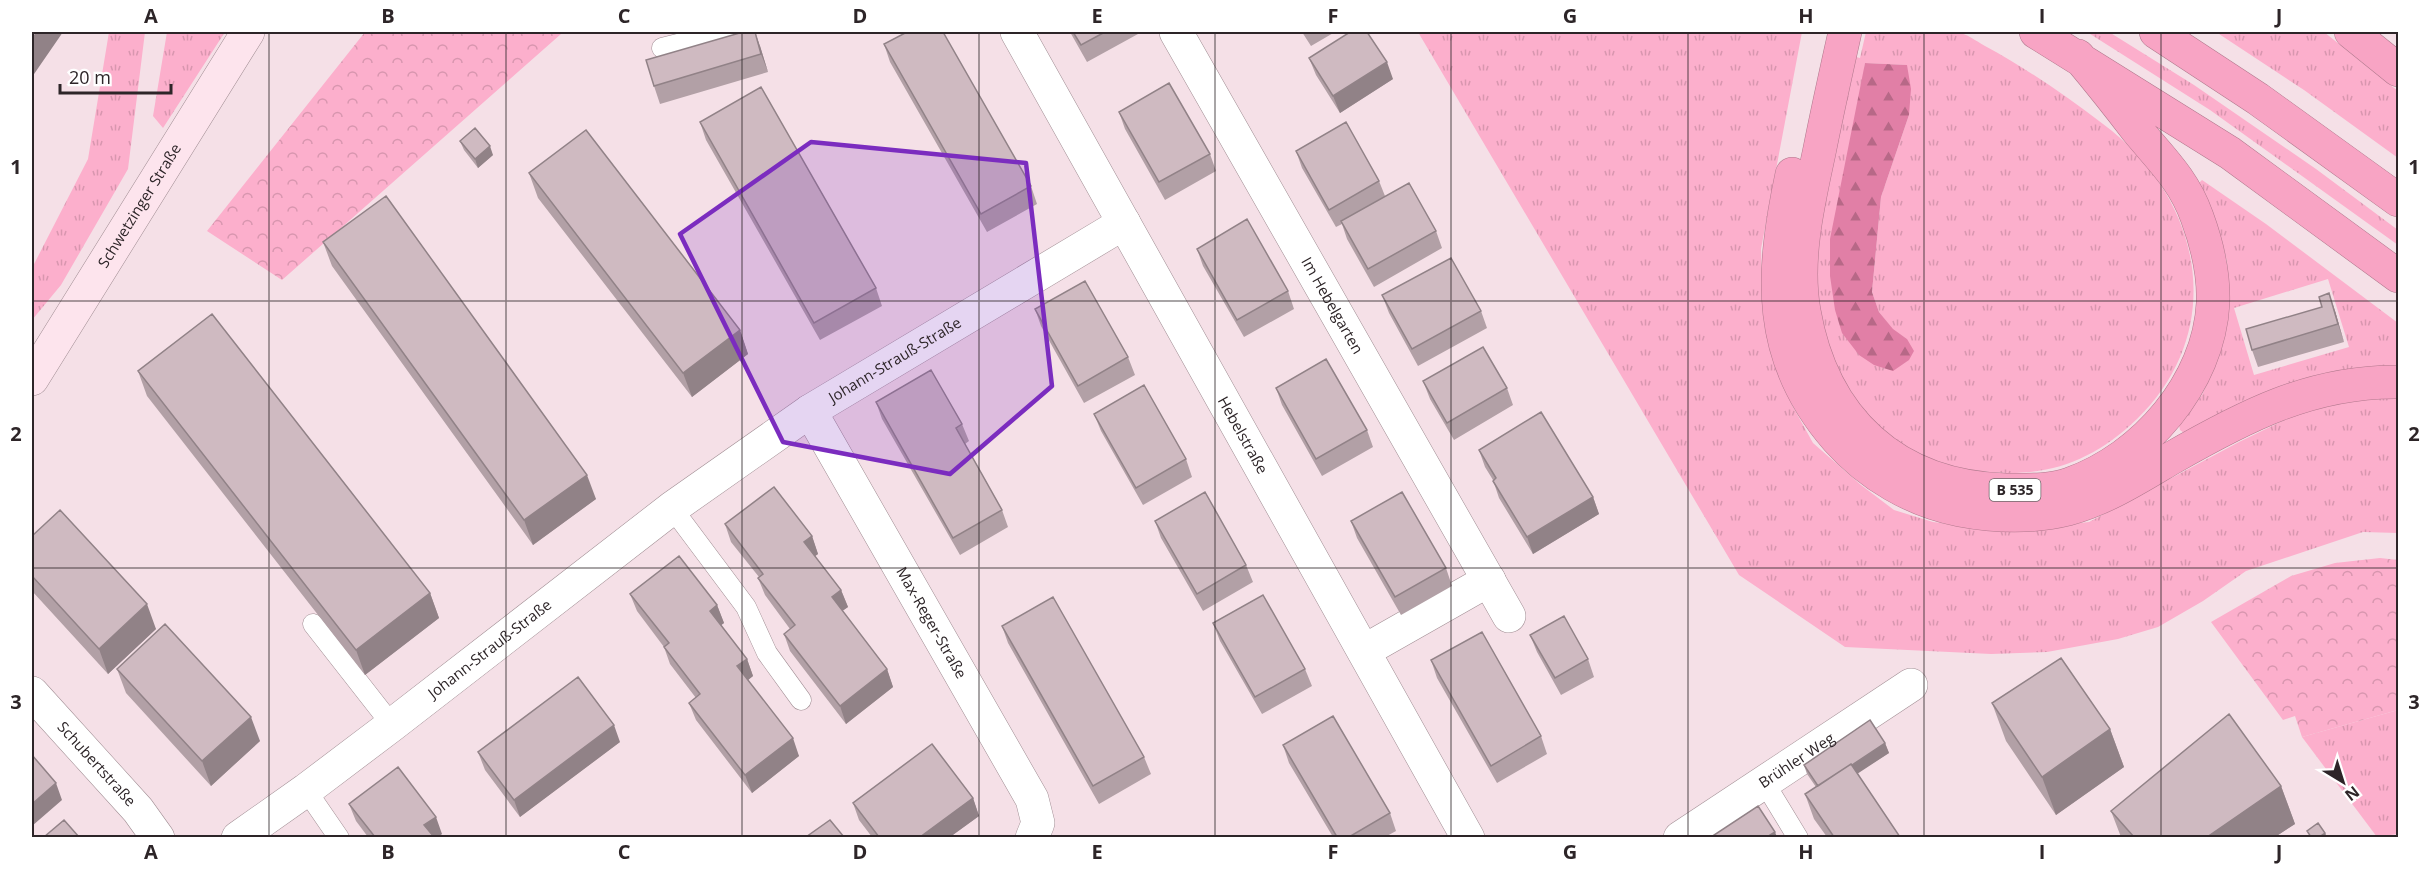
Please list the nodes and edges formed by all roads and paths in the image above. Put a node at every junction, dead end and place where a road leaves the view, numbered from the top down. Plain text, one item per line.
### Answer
1 (248, 32) edge
2 (726, 32) edge
3 (1017, 32) edge
4 (1176, 32) edge
5 (1823, 32) edge
6 (1845, 32) edge
7 (2036, 32) edge
8 (2156, 32) edge
9 (2351, 32) edge
10 (662, 48) dead end
11 (2078, 56) junction
12 (2398, 70) edge
13 (2398, 200) edge
14 (1124, 223) junction
15 (2398, 276) edge
16 (32, 379) edge
17 (2398, 382) edge
18 (810, 411) junction
19 (672, 508) junction
20 (1489, 580) junction
21 (1509, 616) dead end
22 (313, 624) dead end
23 (1364, 651) junction
24 (1911, 685) dead end
25 (32, 693) edge
26 (801, 700) dead end
27 (392, 725) junction
28 (1764, 782) junction
29 (306, 790) junction
30 (158, 837) edge
31 (238, 837) edge
32 (339, 837) edge
33 (1032, 837) edge
34 (1468, 837) edge
35 (1680, 837) edge
36 (1798, 837) edge

1 - 16 street, Schwetzinger Straße
2 - 10 lane
3 - 14 street, Hebelstraße
4 - 20 street, Im Hebelgarten
5 - 17 highway, B 535
6 - 11 highway, B 535
7 - 11 highway, B 535
8 - 13 highway
9 - 12 highway
11 - 15 highway, B 535
14 - 18 street, Johann-Strauß-Straße
14 - 23 street, Hebelstraße
18 - 19 street, Johann-Strauß-Straße
18 - 33 street, Max-Reger-Straße
19 - 26 lane
19 - 27 street, Johann-Strauß-Straße
20 - 21 street, Im Hebelgarten
20 - 23 street
22 - 27 lane
23 - 34 street, Hebelstraße
24 - 28 street, Brühler Weg
25 - 30 street, Schubertstraße
27 - 29 street, Johann-Strauß-Straße
28 - 35 street, Brühler Weg
28 - 36 lane
29 - 31 street, Johann-Strauß-Straße
29 - 32 lane

